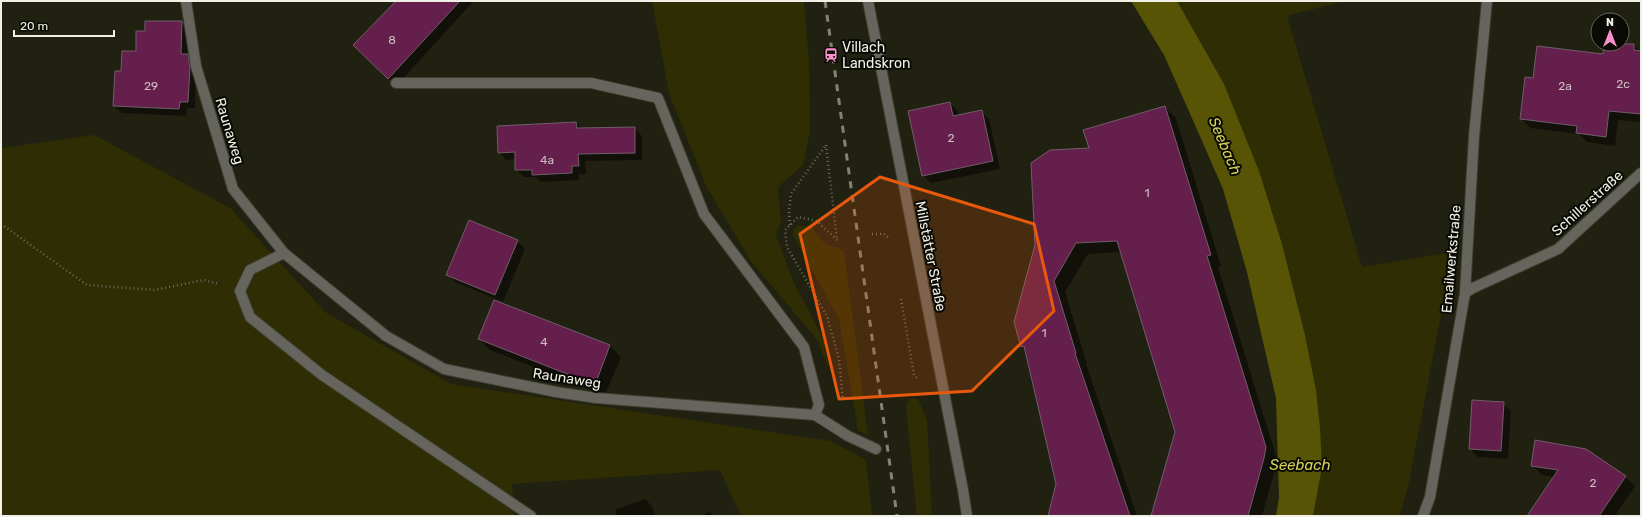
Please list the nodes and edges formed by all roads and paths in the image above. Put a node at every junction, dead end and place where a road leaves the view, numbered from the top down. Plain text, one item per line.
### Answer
1 (186, 1) edge
2 (868, 1) edge
3 (1487, 1) edge
4 (396, 83) dead end
5 (1641, 174) edge
6 (1, 224) edge
7 (790, 225) junction
8 (284, 253) junction
9 (240, 291) junction
10 (1465, 293) junction
11 (815, 415) junction
12 (848, 436) junction
13 (876, 448) dead end
14 (531, 516) edge
15 (967, 516) edge
16 (1423, 516) edge

1 - 8 street, Raunaweg
2 - 15 street, Millstätter Straße
3 - 10 street, Emailwerkstraße
4 - 11 street
5 - 10 street, Schillerstraße
6 - 9 path
7 - 7 path
7 - 12 path
8 - 9 street
8 - 11 street, Raunaweg
9 - 14 street
10 - 16 street, Emailwerkstraße
11 - 12 street, Raunaweg
12 - 13 street, Raunaweg

